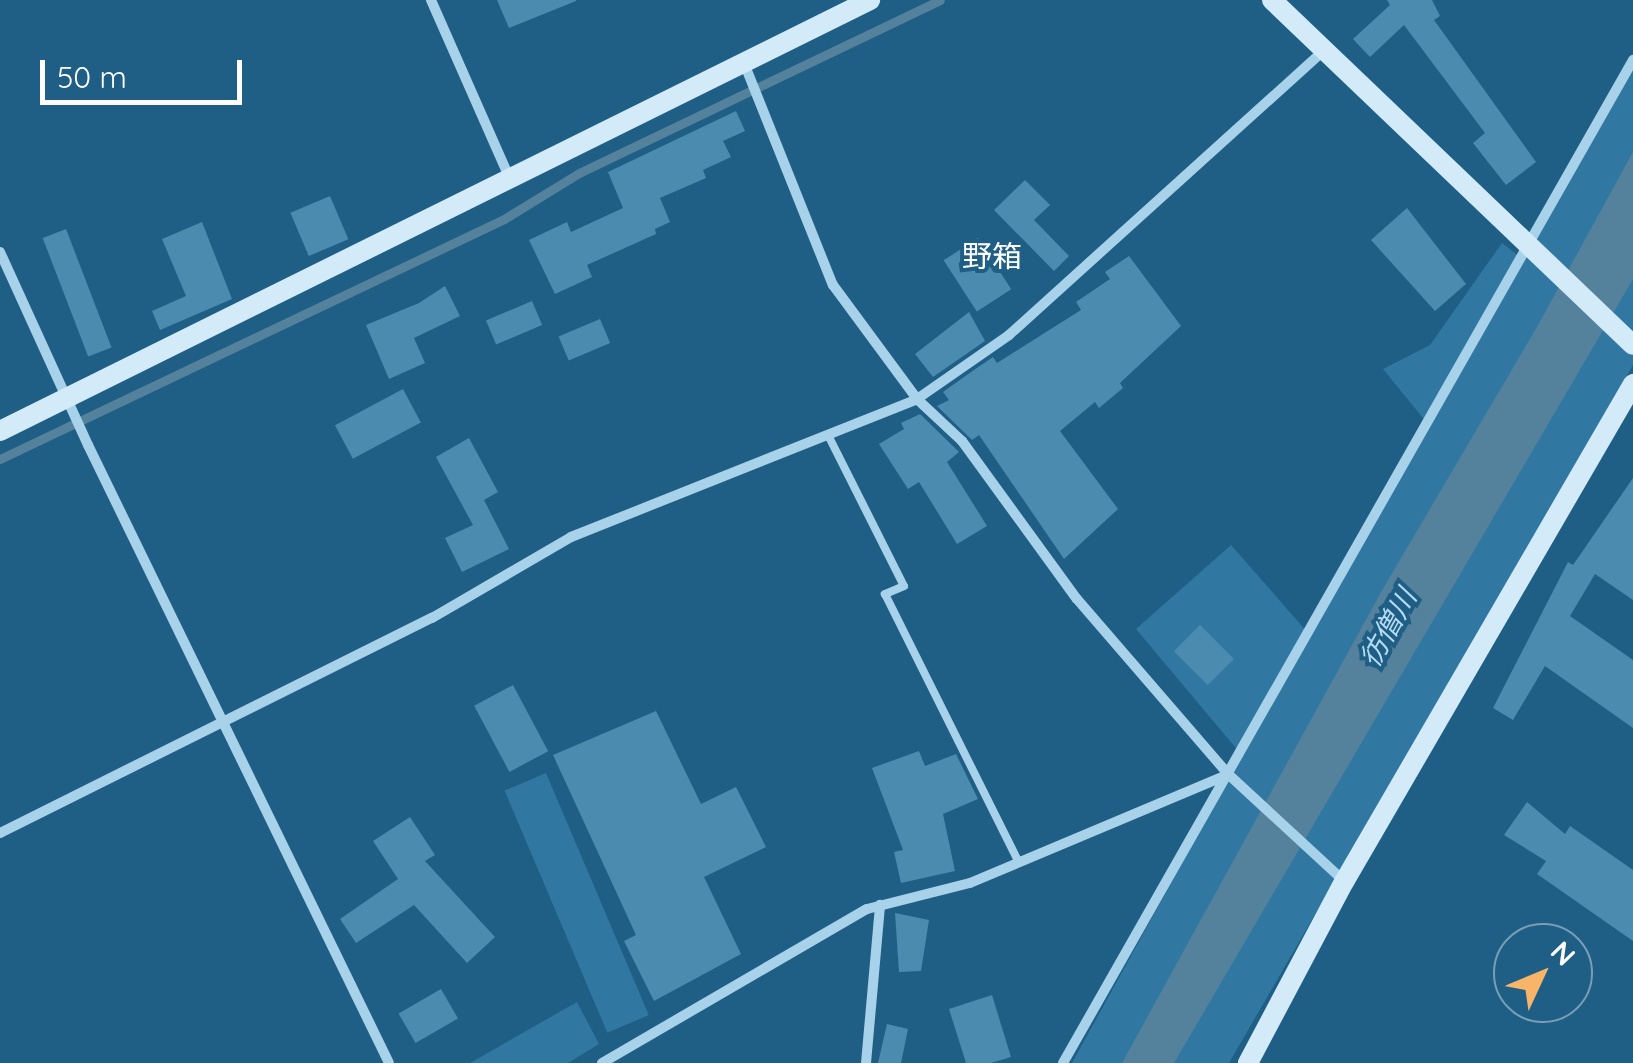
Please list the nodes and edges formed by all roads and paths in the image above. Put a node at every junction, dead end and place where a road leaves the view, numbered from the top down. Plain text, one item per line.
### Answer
1 (431, 0) edge
2 (870, 0) edge
3 (1272, 0) edge
4 (1324, 50) junction
5 (1633, 60) edge
6 (744, 63) junction
7 (510, 179) junction
8 (1529, 245) junction
9 (0, 252) edge
10 (1633, 345) edge
11 (1633, 384) edge
12 (66, 398) junction
13 (917, 399) junction
14 (0, 430) edge
15 (828, 435) junction
16 (222, 723) junction
17 (1232, 777) junction
18 (0, 834) edge
19 (1018, 861) junction
20 (1344, 882) junction
21 (880, 906) junction
22 (1258, 1039) junction
23 (389, 1063) edge
24 (602, 1063) edge
25 (866, 1063) edge
26 (1063, 1063) edge
27 (1240, 1063) edge
28 (1248, 1063) edge

1 - 7 street
2 - 6 street
3 - 4 street
4 - 8 street
4 - 13 street
5 - 8 street
6 - 7 street
6 - 13 street
7 - 12 street
8 - 10 street
8 - 17 street
9 - 12 street
11 - 20 street
12 - 14 street
12 - 16 street
13 - 15 street
13 - 17 street
15 - 16 street
15 - 19 lane
16 - 18 street
16 - 23 street
17 - 19 street
17 - 20 street
17 - 26 street
19 - 21 street
20 - 22 street
21 - 24 street
21 - 25 street
22 - 27 street
22 - 28 street

